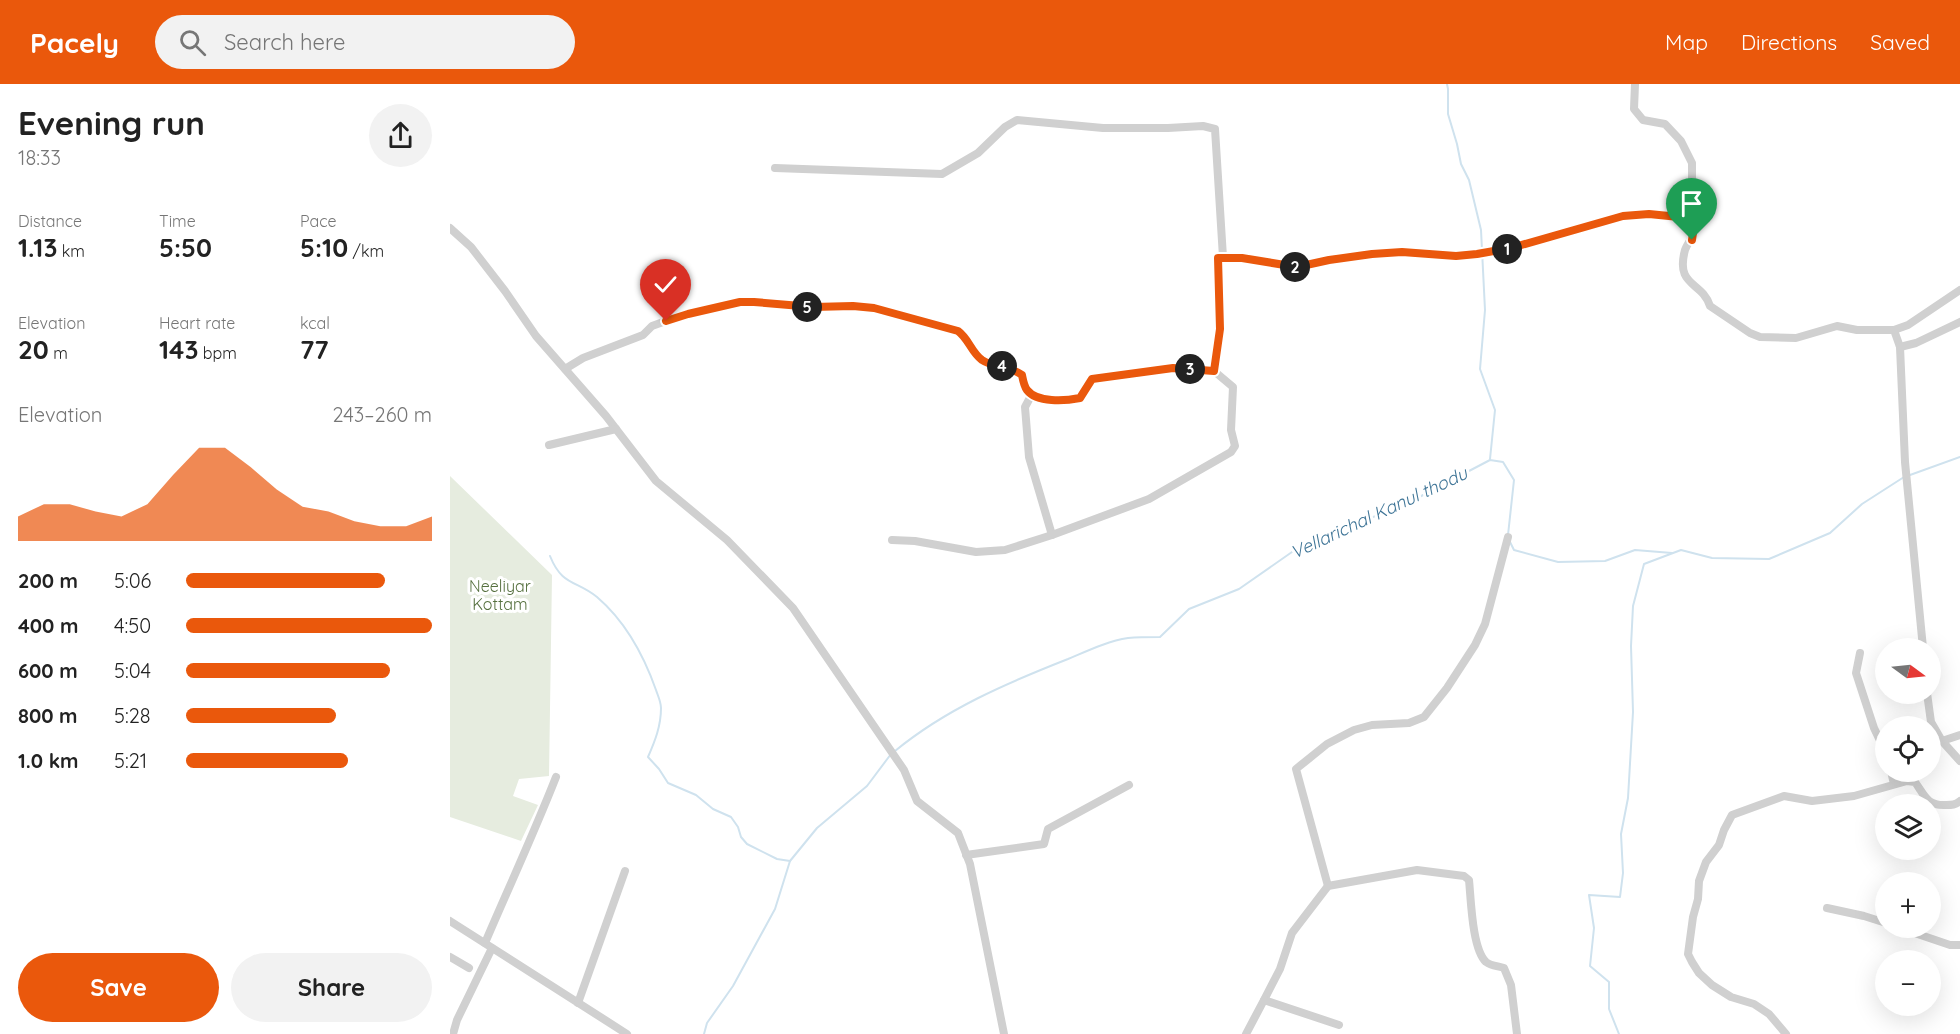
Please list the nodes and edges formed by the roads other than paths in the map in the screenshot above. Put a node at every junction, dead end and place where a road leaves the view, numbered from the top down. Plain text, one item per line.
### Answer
1 (1635, 84) edge
2 (775, 168) dead end
3 (1692, 215) junction
4 (450, 228) edge
5 (1223, 257) junction
6 (1960, 290) edge
7 (1960, 322) edge
8 (1894, 330) junction
9 (1900, 347) junction
10 (564, 368) junction
11 (1214, 371) junction
12 (1032, 394) junction
13 (616, 429) junction
14 (549, 445) dead end
15 (1052, 535) junction
16 (1508, 537) dead end
17 (891, 540) dead end
18 (1922, 638) edge
19 (1860, 653) dead end
20 (1929, 704) edge
21 (1875, 730) edge
22 (1960, 735) edge
23 (1942, 741) junction
24 (1960, 761) edge
25 (556, 777) dead end
26 (1894, 784) joint
27 (1129, 785) dead end
28 (1960, 801) edge
29 (966, 855) junction
30 (625, 872) dead end
31 (1328, 885) junction
32 (1827, 908) dead end
33 (1875, 920) edge
34 (450, 921) edge
35 (1929, 938) edge
36 (485, 943) junction
37 (1960, 945) edge
38 (492, 948) junction
39 (450, 957) edge
40 (469, 968) dead end
41 (1264, 1000) junction
42 (578, 1003) junction
43 (1339, 1025) dead end
44 (453, 1034) edge
45 (627, 1034) edge
46 (1004, 1034) edge
47 (1246, 1034) edge
48 (1516, 1034) edge
49 (1786, 1034) edge

1 - 3 street
2 - 5 street
3 - 5 street
3 - 8 street
4 - 10 street
5 - 11 street
6 - 8 street
7 - 9 street
8 - 9 street
9 - 18 street
10 - 12 street
10 - 13 street
11 - 12 street
11 - 15 street
12 - 15 street
13 - 14 street
13 - 29 street
15 - 17 street
16 - 31 street
19 - 21 street
20 - 23 street
22 - 23 street
23 - 24 street
25 - 36 street
26 - 28 street
26 - 49 street
27 - 29 street
29 - 46 street
30 - 42 street
31 - 41 street
31 - 48 street
32 - 33 street
34 - 36 street
35 - 37 street
36 - 38 street
38 - 42 street
38 - 44 street
39 - 40 street
41 - 43 street
41 - 47 street
42 - 45 street

